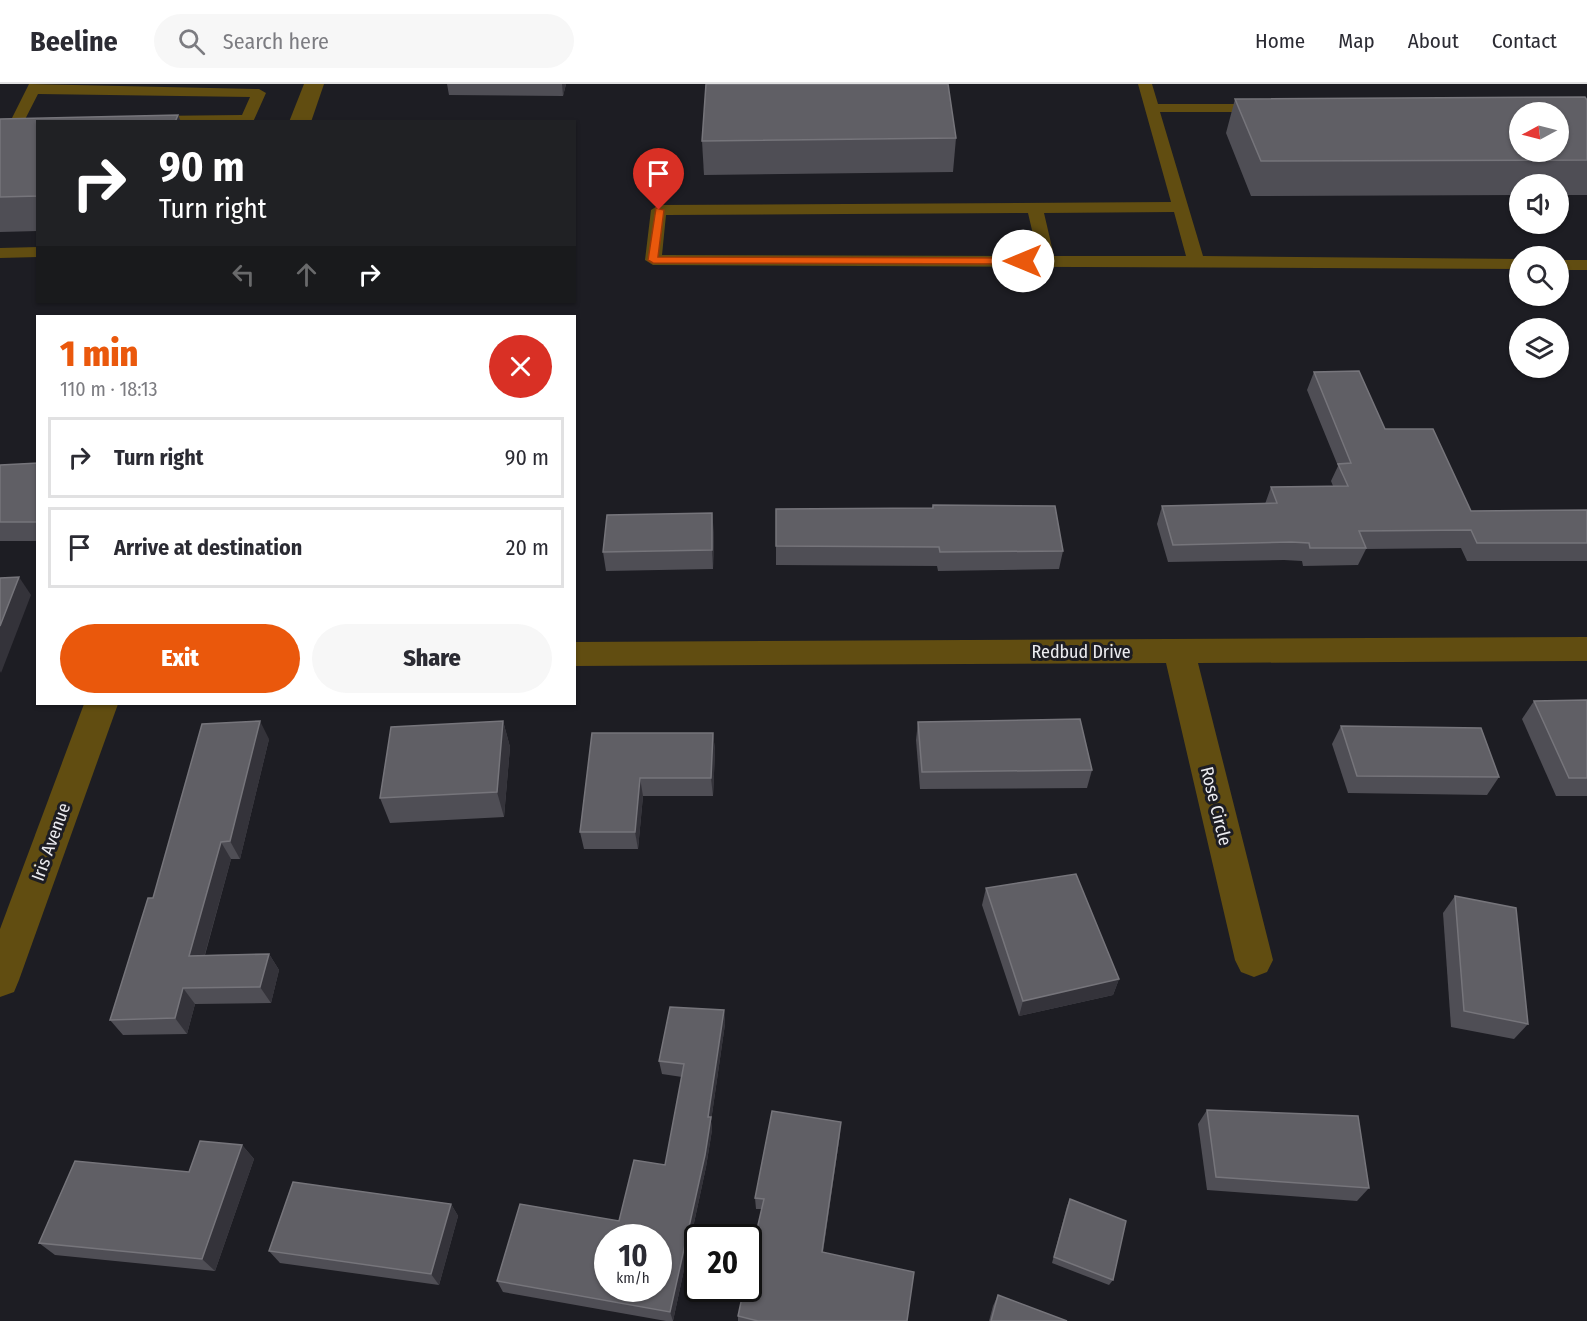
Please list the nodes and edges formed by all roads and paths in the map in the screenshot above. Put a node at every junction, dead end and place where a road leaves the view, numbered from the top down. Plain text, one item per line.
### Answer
1 (314, 84) edge
2 (1145, 84) edge
3 (34, 87) edge
4 (1154, 108) junction
5 (1273, 108) edge
6 (132, 120) edge
7 (301, 120) edge
8 (10, 136) edge
9 (1179, 207) junction
10 (1035, 208) junction
11 (36, 252) edge
12 (0, 253) edge
13 (1047, 261) junction
14 (1196, 261) junction
15 (1509, 264) edge
16 (1569, 265) edge
17 (1587, 265) edge
18 (1587, 649) edge
19 (1179, 651) junction
20 (576, 654) edge
21 (101, 705) edge
22 (1254, 960) dead end
23 (0, 980) edge

1 - 7 street
2 - 4 lane
3 - 6 lane
3 - 8 lane
4 - 5 lane
4 - 9 lane
9 - 10 lane
9 - 14 lane
10 - 13 lane
10 - 13 lane
11 - 12 lane
13 - 14 lane
14 - 15 lane
16 - 17 lane
18 - 19 street, Redbud Drive
19 - 20 street, Redbud Drive
19 - 22 street, Rose Circle
21 - 23 street, Iris Avenue

